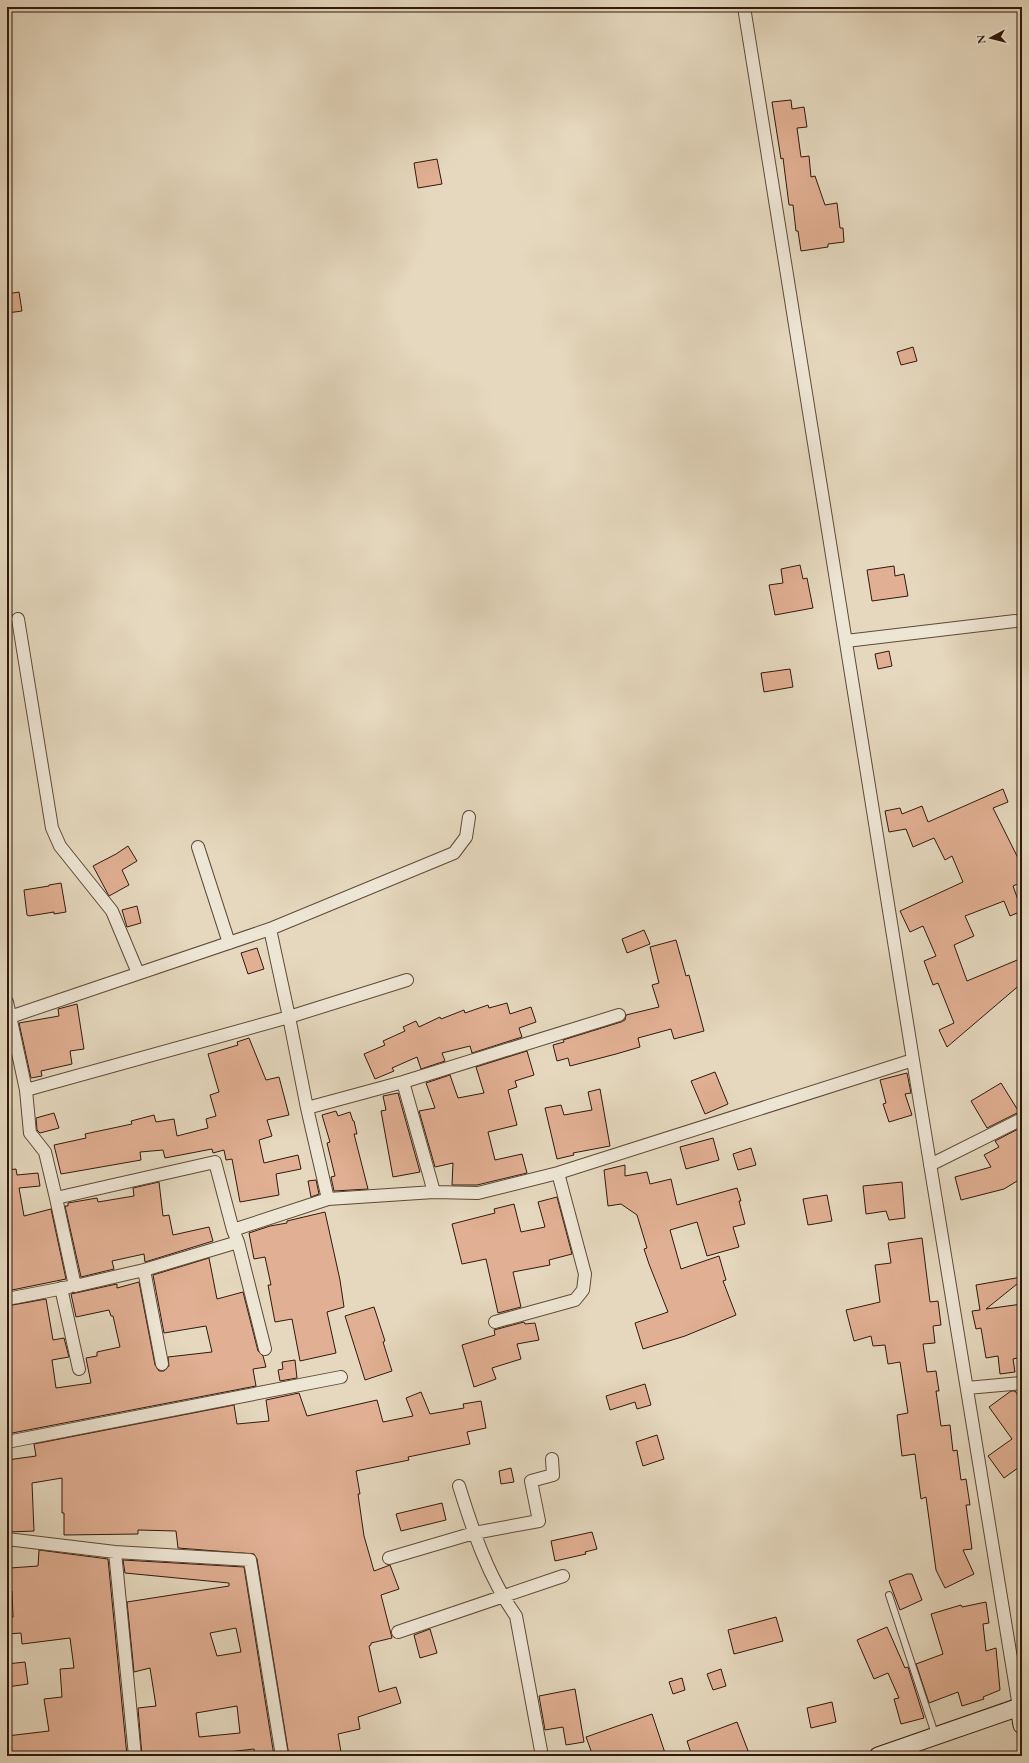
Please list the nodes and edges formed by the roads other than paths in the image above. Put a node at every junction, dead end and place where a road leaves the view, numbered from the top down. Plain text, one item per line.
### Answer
1 (744, 7) edge
2 (18, 619) dead end
3 (1015, 621) dead end
4 (846, 641) junction
5 (469, 817) dead end
6 (198, 846) dead end
7 (270, 929) junction
8 (229, 943) junction
9 (138, 973) junction
10 (407, 980) dead end
11 (7, 1002) edge
12 (619, 1015) dead end
13 (10, 1017) junction
14 (289, 1017) junction
15 (913, 1060) junction
16 (403, 1082) junction
17 (26, 1090) junction
18 (307, 1108) junction
19 (1022, 1119) edge
20 (930, 1165) junction
21 (558, 1173) junction
22 (434, 1192) junction
23 (56, 1198) junction
24 (328, 1199) junction
25 (233, 1230) junction
26 (238, 1242) junction
27 (144, 1270) junction
28 (75, 1286) junction
29 (61, 1288) junction
30 (7, 1299) edge
31 (495, 1322) dead end
32 (265, 1349) dead end
33 (162, 1364) dead end
34 (79, 1369) dead end
35 (341, 1377) dead end
36 (1022, 1383) edge
37 (967, 1388) junction
38 (7, 1442) edge
39 (552, 1460) dead end
40 (459, 1486) dead end
41 (474, 1533) junction
42 (7, 1539) edge
43 (115, 1552) junction
44 (389, 1558) dead end
45 (563, 1576) dead end
46 (889, 1595) dead end
47 (502, 1597) junction
48 (398, 1632) dead end
49 (1021, 1707) edge
50 (1022, 1725) edge
51 (936, 1736) junction
52 (135, 1756) edge
53 (282, 1756) edge
54 (542, 1756) edge
55 (878, 1756) edge

1 - 4 street
2 - 9 street
3 - 4 street
4 - 15 street
5 - 7 street
6 - 8 street
7 - 8 street
7 - 14 street
8 - 9 street
9 - 13 street
10 - 14 street
11 - 13 street
12 - 16 street
13 - 17 street
14 - 17 street
14 - 18 street
15 - 20 street
15 - 21 street
16 - 18 street
16 - 22 street
17 - 23 street
18 - 24 street
19 - 20 street
20 - 37 street
21 - 22 street
21 - 31 street
22 - 24 street
23 - 25 street
23 - 28 street
24 - 25 street
25 - 26 street
26 - 27 street
26 - 32 street
27 - 28 street
27 - 33 street
28 - 29 street
29 - 30 street
29 - 34 street
35 - 38 street
36 - 37 street
37 - 49 street
39 - 41 street
40 - 41 street
41 - 44 street
41 - 47 street
42 - 43 street
43 - 52 street
43 - 53 street
45 - 47 street
46 - 51 lane
47 - 48 street
47 - 54 street
49 - 50 main road
49 - 51 main road
51 - 55 main road

